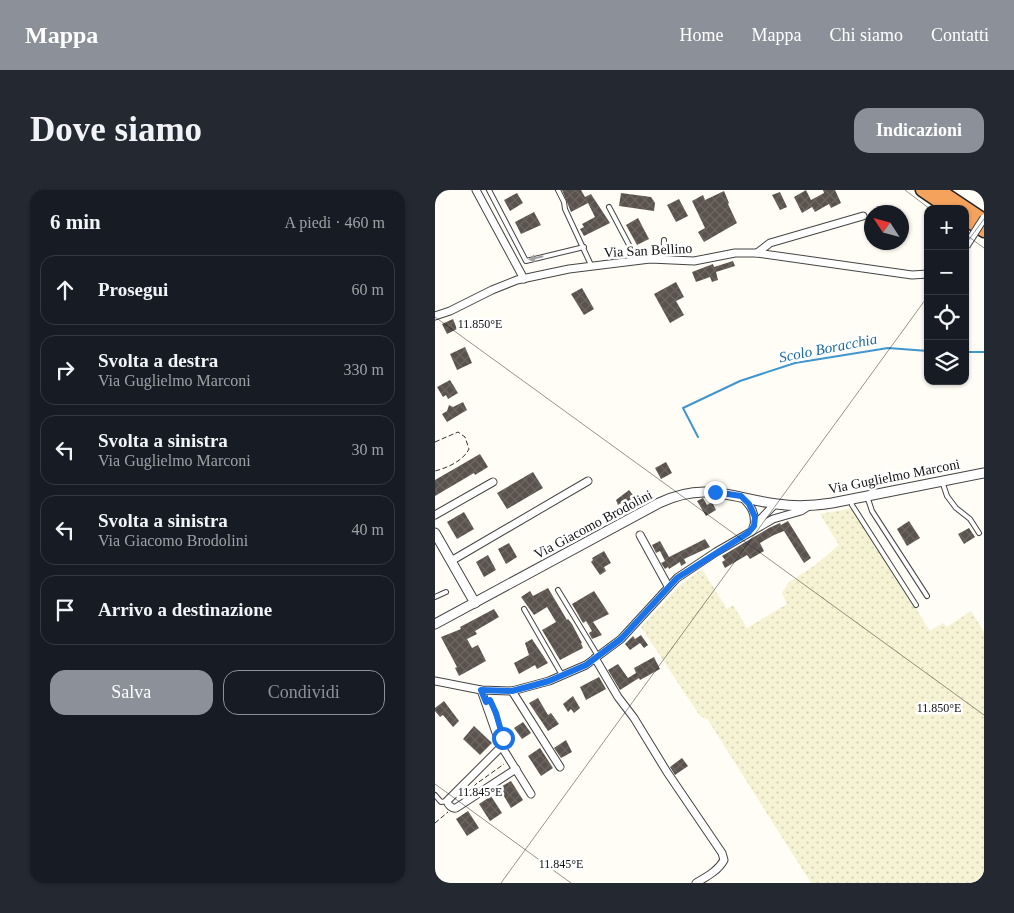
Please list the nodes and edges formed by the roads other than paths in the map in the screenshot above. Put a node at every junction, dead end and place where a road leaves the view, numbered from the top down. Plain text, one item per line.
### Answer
1 (476, 190) edge
2 (489, 190) edge
3 (558, 190) edge
4 (922, 190) edge
5 (940, 190) edge
6 (951, 204) edge
7 (609, 207) dead end
8 (863, 216) dead end
9 (984, 219) edge
10 (969, 222) edge
11 (984, 231) edge
12 (515, 239) junction
13 (664, 240) dead end
14 (969, 240) edge
15 (505, 244) junction
16 (584, 247) junction
17 (757, 253) junction
18 (663, 260) junction
19 (636, 261) junction
20 (591, 265) junction
21 (924, 274) edge
22 (524, 279) junction
23 (435, 316) edge
24 (984, 473) edge
25 (588, 481) dead end
26 (942, 481) junction
27 (493, 482) dead end
28 (741, 496) junction
29 (867, 496) junction
30 (851, 499) junction
31 (776, 504) junction
32 (809, 506) junction
33 (435, 515) edge
34 (773, 519) junction
35 (754, 526) junction
36 (435, 533) edge
37 (748, 533) junction
38 (979, 533) dead end
39 (640, 535) dead end
40 (451, 561) junction
41 (668, 586) junction
42 (558, 590) dead end
43 (445, 592) dead end
44 (927, 596) dead end
45 (435, 597) edge
46 (475, 603) junction
47 (916, 605) dead end
48 (524, 609) dead end
49 (435, 624) edge
50 (597, 657) junction
51 (562, 675) junction
52 (435, 681) edge
53 (481, 690) junction
54 (512, 691) junction
55 (502, 746) junction
56 (560, 767) dead end
57 (516, 769) junction
58 (531, 794) dead end
59 (435, 795) edge
60 (447, 801) junction
61 (696, 883) edge

1 - 15 street
2 - 12 lane
3 - 16 lane
4 - 6 highway
5 - 6 highway
6 - 9 highway
7 - 19 lane
8 - 17 street
9 - 14 street, bridge
10 - 11 highway
12 - 15 lane
16 -> 12 lane
13 - 18 lane
15 - 22 street
16 - 20 lane
17 - 18 street, Via San Bellino
17 - 21 street, Via San Bellino
18 - 19 street, Via San Bellino
19 - 20 street, Via San Bellino
20 - 22 street, Via San Bellino
22 - 23 street, Via San Bellino
24 - 26 street, Via Guglielmo Marconi
25 - 40 street
26 - 29 street, Via Guglielmo Marconi
26 - 38 lane
27 - 33 street
28 - 31 street, Via Giacomo Brodolini
28 - 35 street
28 - 46 street, Via Giacomo Brodolini
29 - 30 street, Via Guglielmo Marconi
29 - 44 lane
30 - 32 street, Via Guglielmo Marconi
30 - 47 lane
31 - 32 street, Via Guglielmo Marconi
31 - 34 street
31 - 35 street, Via Guglielmo Marconi
32 - 34 street, Via Guglielmo Marconi
34 - 37 street, Via Guglielmo Marconi
35 - 37 street, Via Guglielmo Marconi
36 - 40 street
37 - 41 street, Via Guglielmo Marconi
39 - 41 street
40 - 46 street
41 - 50 street, Via Guglielmo Marconi
42 - 50 lane
43 - 45 lane
46 - 49 street, Via Giacomo Brodolini
48 - 51 lane
50 - 51 street, Via Guglielmo Marconi
50 - 61 street
51 - 54 street, Via Guglielmo Marconi
52 - 53 street, Via Guglielmo Marconi
53 - 54 street, Via Guglielmo Marconi
53 - 55 street
54 - 56 street
55 - 57 street
55 - 60 street
57 - 58 street
57 - 60 street
59 - 60 lane

